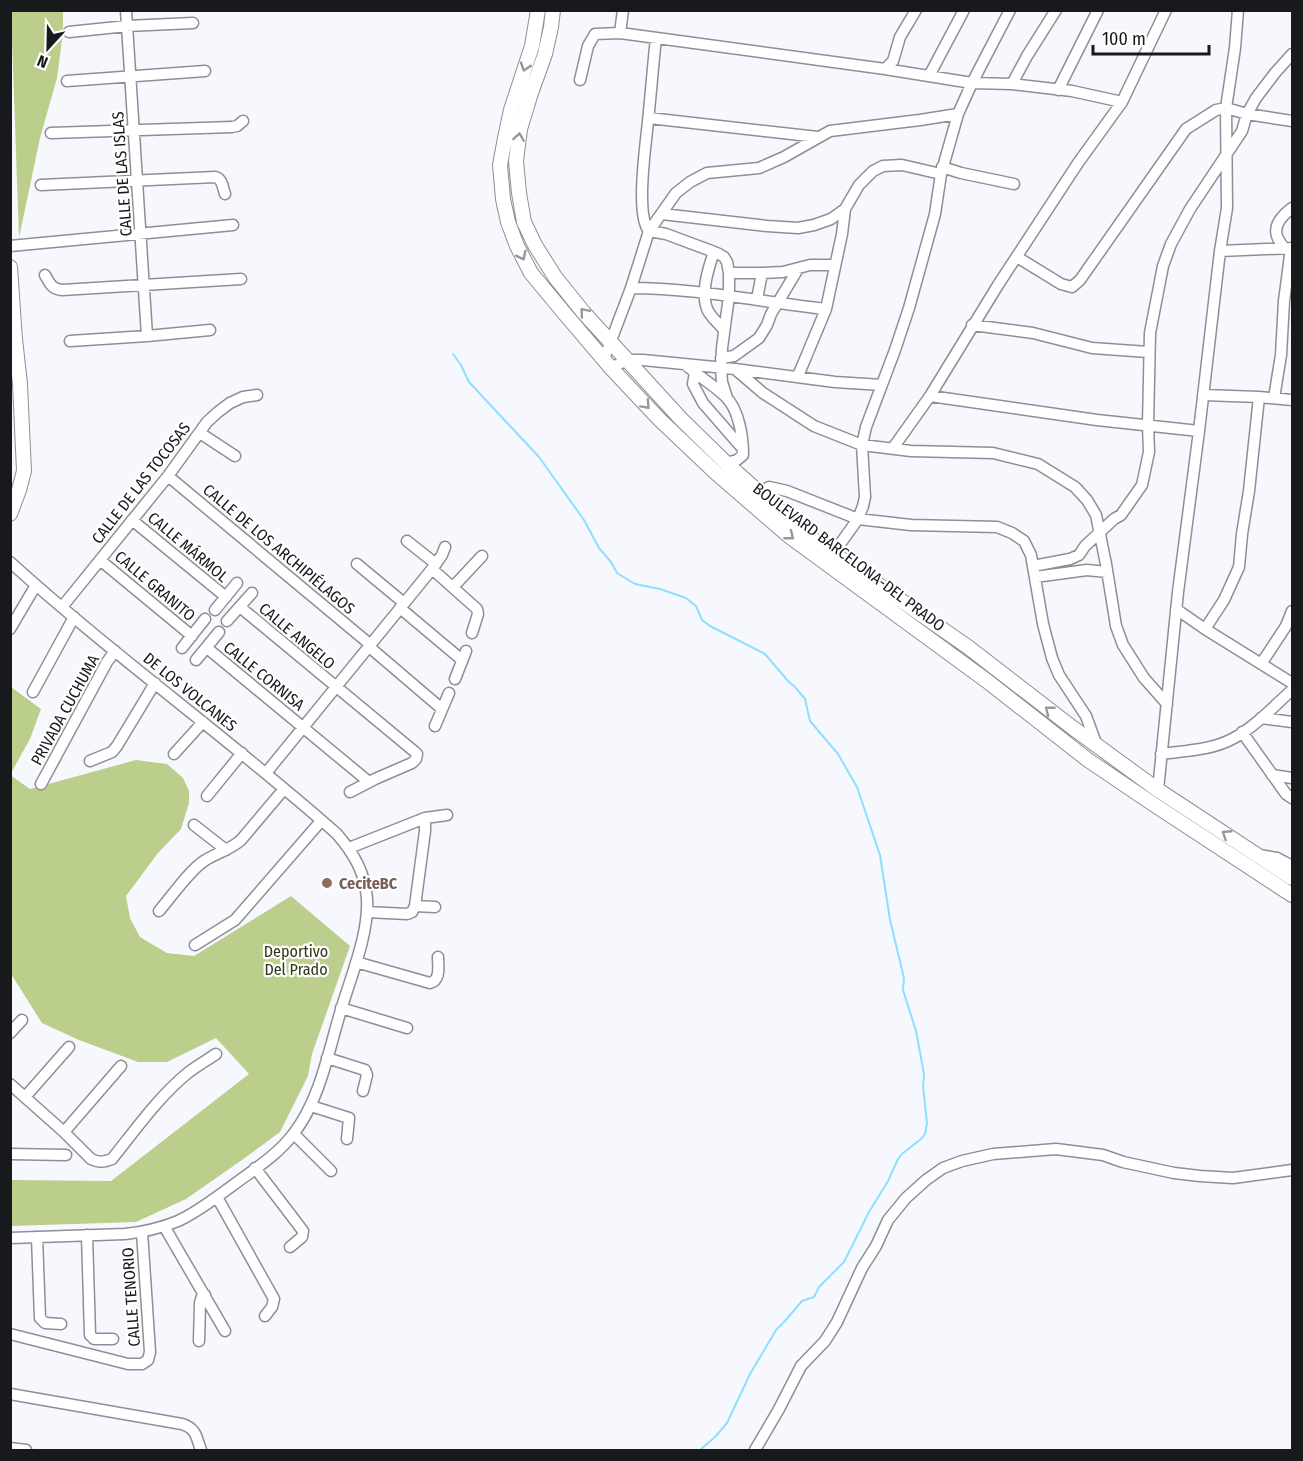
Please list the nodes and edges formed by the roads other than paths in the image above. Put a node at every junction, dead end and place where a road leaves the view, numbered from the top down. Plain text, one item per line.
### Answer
1 (126, 10) edge
2 (538, 10) edge
3 (553, 10) edge
4 (623, 10) edge
5 (916, 10) edge
6 (964, 10) edge
7 (1010, 10) edge
8 (1056, 10) edge
9 (1098, 10) edge
10 (1166, 10) edge
11 (1238, 10) edge
12 (193, 23) dead end
13 (127, 26) junction
14 (69, 32) dead end
15 (620, 33) junction
16 (657, 38) junction
17 (532, 46) junction
18 (545, 54) junction
19 (1293, 54) edge
20 (885, 69) junction
21 (205, 71) dead end
22 (929, 76) junction
23 (130, 77) junction
24 (580, 80) dead end
25 (67, 81) dead end
26 (972, 83) junction
27 (1012, 84) junction
28 (1058, 90) junction
29 (1122, 102) junction
30 (1226, 108) junction
31 (958, 114) junction
32 (1247, 114) junction
33 (649, 118) junction
34 (243, 121) dead end
35 (1293, 121) edge
36 (134, 130) junction
37 (51, 133) dead end
38 (818, 137) junction
39 (1226, 157) junction
40 (942, 171) junction
41 (137, 181) junction
42 (1014, 184) dead end
43 (41, 185) dead end
44 (225, 194) dead end
45 (1293, 208) edge
46 (845, 209) junction
47 (662, 214) junction
48 (233, 225) dead end
49 (648, 231) junction
50 (140, 234) junction
51 (10, 246) edge
52 (1289, 248) edge
53 (1220, 251) junction
54 (714, 252) junction
55 (1017, 257) junction
56 (835, 266) junction
57 (10, 267) edge
58 (798, 269) junction
59 (729, 273) junction
60 (762, 273) junction
61 (45, 275) dead end
62 (241, 279) dead end
63 (144, 286) junction
64 (631, 288) junction
65 (705, 293) junction
66 (729, 296) junction
67 (757, 300) junction
68 (777, 304) junction
69 (826, 309) junction
70 (972, 325) junction
71 (210, 330) dead end
72 (724, 330) junction
73 (147, 336) junction
74 (13, 340) edge
75 (70, 341) dead end
76 (611, 342) junction
77 (1148, 352) junction
78 (627, 360) junction
79 (721, 363) junction
80 (608, 364) junction
81 (686, 365) junction
82 (735, 369) junction
83 (694, 373) junction
84 (798, 376) junction
85 (882, 386) junction
86 (257, 395) dead end
87 (1203, 395) junction
88 (930, 396) junction
89 (1259, 397) junction
90 (727, 398) junction
91 (1274, 398) junction
92 (1293, 400) edge
93 (1148, 425) junction
94 (1199, 431) junction
95 (200, 433) junction
96 (861, 445) junction
97 (893, 448) junction
98 (743, 449) junction
99 (235, 456) dead end
100 (726, 463) junction
101 (168, 476) junction
102 (759, 492) junction
103 (10, 514) edge
104 (858, 519) junction
105 (132, 520) junction
106 (1100, 533) junction
107 (407, 541) dead end
108 (445, 547) dead end
109 (482, 556) dead end
110 (830, 558) junction
111 (100, 560) junction
112 (10, 562) edge
113 (357, 564) dead end
114 (434, 566) junction
115 (1034, 571) junction
116 (1107, 572) junction
117 (237, 583) dead end
118 (36, 585) junction
119 (453, 587) junction
120 (252, 593) dead end
121 (226, 597) junction
122 (402, 606) junction
123 (62, 607) junction
124 (240, 607) junction
125 (1176, 609) junction
126 (215, 610) dead end
127 (1293, 611) edge
128 (74, 617) junction
129 (205, 619) dead end
130 (227, 621) dead end
131 (10, 629) edge
132 (1206, 629) junction
133 (219, 632) dead end
134 (472, 633) dead end
135 (192, 636) junction
136 (369, 646) junction
137 (182, 648) dead end
138 (207, 648) junction
139 (115, 651) junction
140 (196, 660) dead end
141 (1261, 664) junction
142 (455, 679) dead end
143 (1293, 682) edge
144 (155, 683) junction
145 (336, 687) junction
146 (1293, 690) edge
147 (33, 692) dead end
148 (449, 693) dead end
149 (1167, 704) junction
150 (442, 709) junction
151 (1086, 716) junction
152 (1261, 718) junction
153 (203, 722) junction
154 (1293, 722) edge
155 (435, 726) dead end
156 (303, 727) junction
157 (1073, 728) junction
158 (1242, 732) junction
159 (1097, 746) junction
160 (242, 753) junction
161 (174, 754) dead end
162 (1161, 754) junction
163 (90, 761) dead end
164 (266, 773) junction
165 (1272, 775) junction
166 (1293, 778) edge
167 (369, 782) junction
168 (41, 784) dead end
169 (284, 789) junction
170 (1158, 789) junction
171 (350, 792) dead end
172 (207, 796) dead end
173 (1293, 798) edge
174 (447, 815) dead end
175 (424, 818) junction
176 (321, 820) junction
177 (194, 825) dead end
178 (349, 848) junction
179 (226, 850) junction
180 (1258, 854) junction
181 (1293, 866) edge
182 (1293, 878) edge
183 (1293, 895) edge
184 (435, 907) dead end
185 (414, 909) junction
186 (159, 911) dead end
187 (367, 912) junction
188 (195, 945) dead end
189 (438, 957) dead end
190 (356, 962) junction
191 (341, 1008) junction
192 (22, 1020) dead end
193 (407, 1028) dead end
194 (10, 1033) edge
195 (69, 1047) dead end
196 (216, 1054) dead end
197 (327, 1059) junction
198 (121, 1066) dead end
199 (10, 1084) edge
200 (363, 1091) dead end
201 (25, 1097) junction
202 (311, 1106) junction
203 (64, 1132) junction
204 (294, 1134) junction
205 (347, 1139) dead end
206 (10, 1154) edge
207 (66, 1155) dead end
208 (255, 1168) junction
209 (1293, 1170) edge
210 (332, 1171) dead end
211 (217, 1197) junction
212 (164, 1226) junction
213 (142, 1232) junction
214 (87, 1235) junction
215 (37, 1237) junction
216 (10, 1238) edge
217 (290, 1247) dead end
218 (205, 1295) junction
219 (265, 1316) dead end
220 (61, 1324) dead end
221 (225, 1331) dead end
222 (10, 1334) edge
223 (113, 1339) dead end
224 (200, 1341) dead end
225 (10, 1394) edge
226 (10, 1448) edge
227 (26, 1450) edge
228 (201, 1450) edge
229 (755, 1450) edge

1 - 13 street, CALLE DE LAS ISLAS
2 - 17 main road, BOULEVARD BARCELONA-DEL PRADO
3 - 18 main road, BOULEVARD BARCELONA-DEL PRADO
4 - 15 street
5 - 20 street
6 - 22 street
7 - 26 street
8 - 27 street
9 - 28 street
10 - 29 street
11 - 30 street
12 - 13 street
13 - 14 street
13 - 23 street, CALLE DE LAS ISLAS
15 - 16 street
15 - 24 street
16 - 20 street
16 - 33 street
17 - 18 main road
17 -> 80 main road, BOULEVARD BARCELONA-DEL PRADO
76 -> 18 main road, BOULEVARD BARCELONA-DEL PRADO
19 - 32 street
20 - 22 street
21 - 23 street
22 - 26 street
23 - 25 street
23 - 36 street, CALLE DE LAS ISLAS
26 - 27 street
26 - 31 street
27 - 28 street
28 - 29 street
29 - 55 street
30 - 32 street
30 - 39 street
30 - 55 street
31 - 38 street
31 - 40 street
32 - 35 street
32 - 39 street
33 - 38 street
33 - 49 street
34 - 36 street
36 - 37 street
36 - 41 street, CALLE DE LAS ISLAS
38 - 47 street
39 - 53 street
39 - 77 street
40 - 42 street
40 - 46 street
40 - 85 street
41 - 43 street
41 - 44 street
41 - 50 street, CALLE DE LAS ISLAS
45 - 52 street
46 - 47 street
46 - 56 street
47 - 49 street
48 - 50 street
49 - 54 street
49 - 64 street
50 - 51 street
50 - 63 street, CALLE DE LAS ISLAS
52 - 53 street
52 - 91 street
53 - 87 street
54 - 59 street
54 - 65 street
55 - 70 street
56 - 58 street
56 - 69 street
57 - 74 main road
58 - 60 street
58 - 68 street
59 - 60 street
59 - 66 street
60 - 67 street
61 - 63 street
62 - 63 street
63 - 73 street, CALLE DE LAS ISLAS
64 - 65 street
64 - 76 street
65 - 66 street
65 - 72 street
66 - 67 street
66 - 72 street
67 - 68 street
68 - 69 street
68 - 79 street
69 - 84 street
70 - 77 street
70 - 88 street
71 - 73 street
72 - 79 street
73 - 75 street
74 - 103 main road
76 - 78 main road, BOULEVARD BARCELONA-DEL PRADO
76 - 80 street
77 - 93 street
78 - 80 street
78 - 81 street
78 - 100 main road, BOULEVARD BARCELONA-DEL PRADO
79 - 81 street
79 - 82 street
79 - 90 street
80 -> 110 main road, BOULEVARD BARCELONA-DEL PRADO
81 - 83 street
82 - 84 street
82 - 96 street
83 - 90 street
83 - 98 street
84 - 85 street
85 - 96 street
86 - 95 street, CALLE DE LAS TOCOSAS
87 - 89 street
87 - 94 street
88 - 93 street
88 - 97 street
89 - 91 street
89 - 132 street
90 - 98 street
91 - 92 street
93 - 94 street
93 - 106 street
94 - 125 street
95 - 99 street
95 - 101 street, CALLE DE LAS TOCOSAS
96 - 97 street
96 - 104 street
97 - 106 street
98 - 100 street
100 - 102 main road, BOULEVARD BARCELONA-DEL PRADO
101 - 105 street, CALLE DE LAS TOCOSAS
101 - 136 street, CALLE DE LOS ARCHIPIÉLAGOS
102 - 104 street
102 - 110 main road, BOULEVARD BARCELONA-DEL PRADO
104 - 110 street
104 - 115 street
105 - 111 street, CALLE DE LAS TOCOSAS
105 - 121 street, CALLE MÁRMOL
106 - 115 street
106 - 116 street
107 - 114 street
108 - 114 street
109 - 119 street
157 -> 110 main road, BOULEVARD BARCELONA-DEL PRADO
110 - 183 main road, BOULEVARD BARCELONA-DEL PRADO
111 - 123 street, CALLE DE LAS TOCOSAS
111 - 135 street, CALLE GRANITO
112 - 118 street, DE LOS VOLCANES
113 - 122 street
114 - 119 street
114 - 122 street
115 - 116 street
115 - 151 street
116 - 149 street
117 - 121 street
118 - 123 street, DE LOS VOLCANES
118 - 131 street
119 - 134 street
120 - 124 street
121 - 126 street
122 - 136 street
122 - 142 street
123 - 128 street, DE LOS VOLCANES
124 - 130 street
124 - 145 street, CALLE ANGELO
125 - 132 street
125 - 149 street
127 - 141 street
128 - 139 street, DE LOS VOLCANES
128 - 147 street
129 - 135 street
132 - 141 street
133 - 138 street
135 - 137 street
136 - 145 street
136 - 150 street, CALLE DE LOS ARCHIPIÉLAGOS
138 - 140 street
138 - 156 street, CALLE CORNISA
139 - 144 street, DE LOS VOLCANES
139 - 168 street, PRIVADA CUCHUMA
141 - 143 street
144 - 153 street, DE LOS VOLCANES
144 - 163 street
145 - 156 street
145 - 167 street, CALLE ANGELO
146 - 152 street
148 - 150 street
149 - 162 street
150 - 155 street
151 - 157 street
151 - 159 street
152 - 154 street
152 - 158 street
153 - 160 street, DE LOS VOLCANES
153 - 161 street
156 - 164 street
156 - 167 street, CALLE CORNISA
157 - 159 main road, BOULEVARD BARCELONA-DEL PRADO
158 - 162 street
158 - 165 street
159 - 170 main road, BOULEVARD BARCELONA-DEL PRADO
160 - 164 street, DE LOS VOLCANES
160 - 172 street
162 - 170 street
164 - 169 street, DE LOS VOLCANES
165 - 166 street
165 - 173 street
167 - 171 street
169 - 176 street, DE LOS VOLCANES
169 - 179 street
180 -> 170 main road, BOULEVARD BARCELONA-DEL PRADO
174 - 175 street
175 - 178 street
175 - 185 street
176 - 178 street, DE LOS VOLCANES
176 - 188 street
177 - 179 street
178 - 187 street, DE LOS VOLCANES
179 - 186 street
180 - 181 street
180 - 182 main road, BOULEVARD BARCELONA-DEL PRADO
184 - 185 street
185 - 187 street
187 - 190 street, DE LOS VOLCANES
189 - 190 street
190 - 191 street, DE LOS VOLCANES
191 - 193 street
191 - 197 street, DE LOS VOLCANES
192 - 194 street
195 - 201 street
196 - 203 street
197 - 200 street
197 - 202 street, DE LOS VOLCANES
198 - 203 street
199 - 201 street
201 - 203 street
202 - 204 street, DE LOS VOLCANES
202 - 205 street
204 - 208 street, DE LOS VOLCANES
204 - 210 street
206 - 207 street
208 - 211 street, DE LOS VOLCANES
208 - 217 street
209 - 229 street
211 - 212 street, DE LOS VOLCANES
211 - 219 street
212 - 213 street, DE LOS VOLCANES
212 - 218 street
213 - 214 street, DE LOS VOLCANES
213 - 222 street, CALLE TENORIO
214 - 215 street, DE LOS VOLCANES
214 - 223 street
215 - 216 street, DE LOS VOLCANES
215 - 220 street
218 - 221 street
218 - 224 street
225 - 228 street
226 - 227 street

